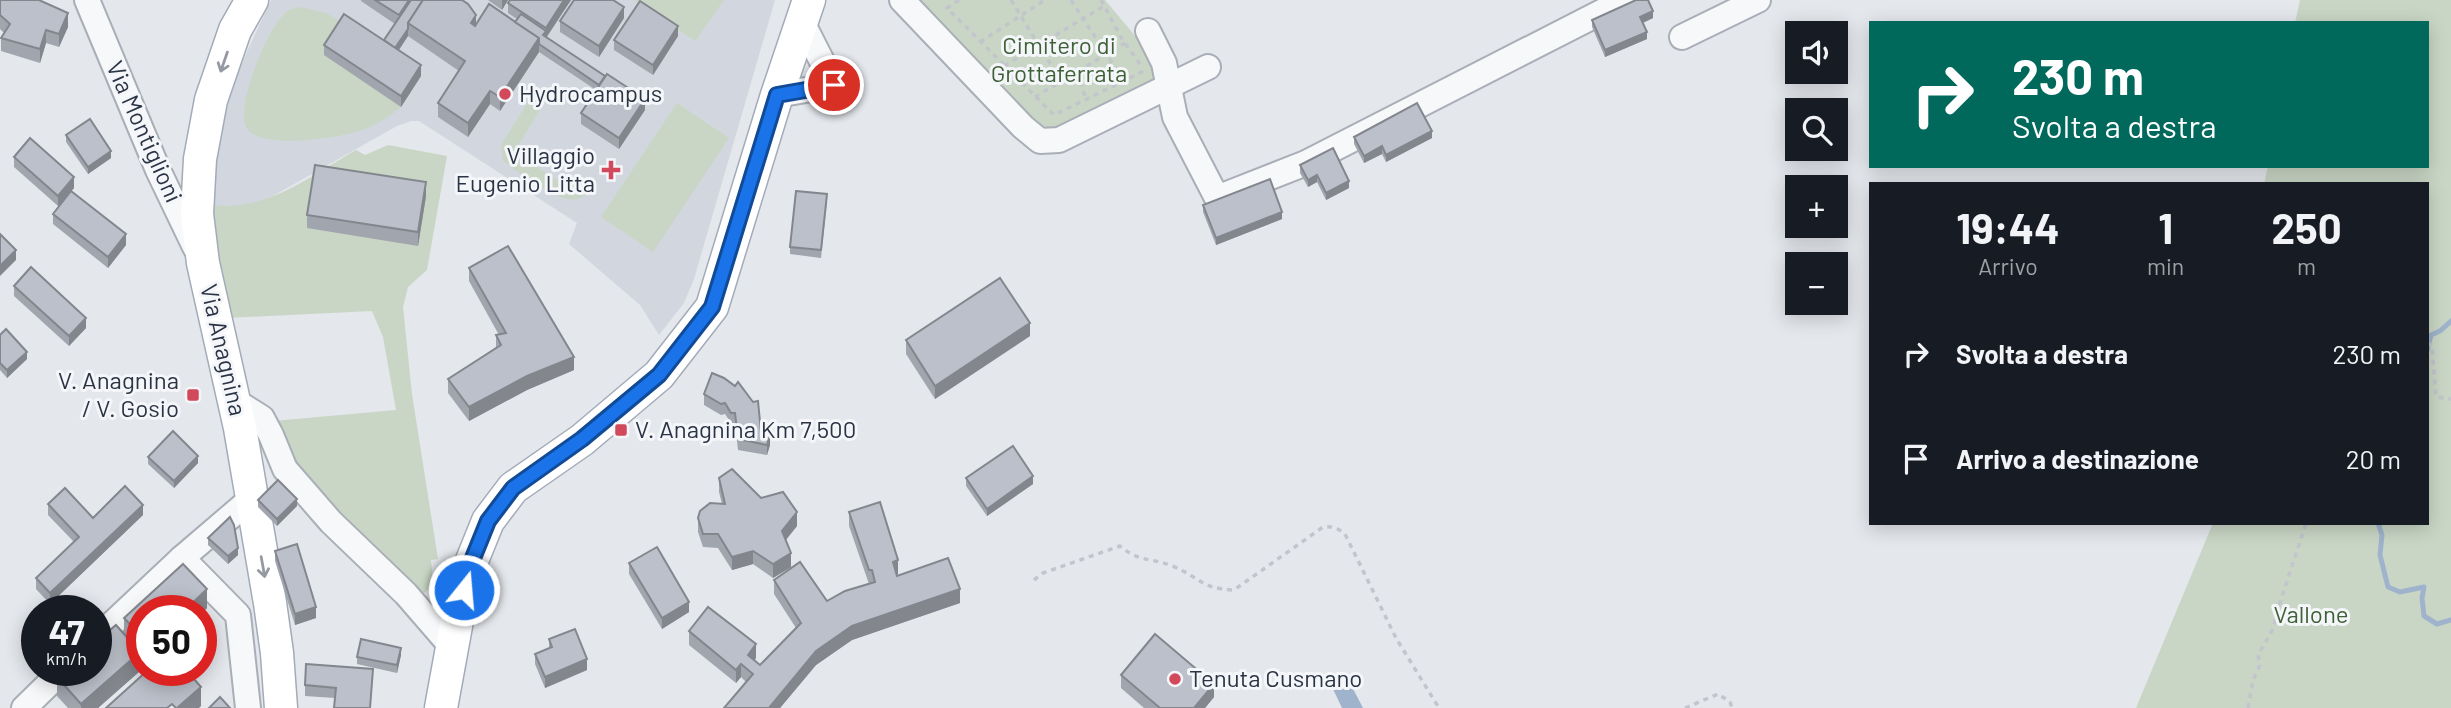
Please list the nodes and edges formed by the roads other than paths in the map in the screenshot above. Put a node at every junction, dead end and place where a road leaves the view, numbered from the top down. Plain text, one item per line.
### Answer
1 (87, 0) edge
2 (252, 0) edge
3 (902, 0) edge
4 (1625, 0) edge
5 (1758, 0) edge
6 (805, 10) edge
7 (1148, 31) dead end
8 (1682, 37) dead end
9 (1209, 68) dead end
10 (1171, 86) junction
11 (777, 95) junction
12 (200, 159) junction
13 (158, 170) junction
14 (203, 263) junction
15 (238, 415) junction
16 (285, 469) junction
17 (251, 499) junction
18 (182, 558) junction
19 (112, 624) edge
20 (451, 646) junction
21 (51, 686) edge
22 (39, 703) edge
23 (248, 708) edge
24 (281, 708) edge
25 (441, 708) edge

1 - 13 street, Via Montiglioni
2 -> 12 main road, Via Anagnina
3 - 10 street
4 - 10 street
5 - 8 street
6 - 11 main road
6 - 11 street
7 - 10 street
9 - 10 street
11 - 20 main road
12 - 13 street
12 - 14 main road, Via Anagnina
13 - 14 street, Via Montiglioni
14 - 15 main road, Via Anagnina
15 - 16 street
15 - 17 main road, Via Anagnina
16 - 17 street
16 - 20 street
17 - 18 street
17 -> 24 main road, Via Anagnina
18 - 19 street
18 - 23 street
20 - 25 main road
21 - 22 street

